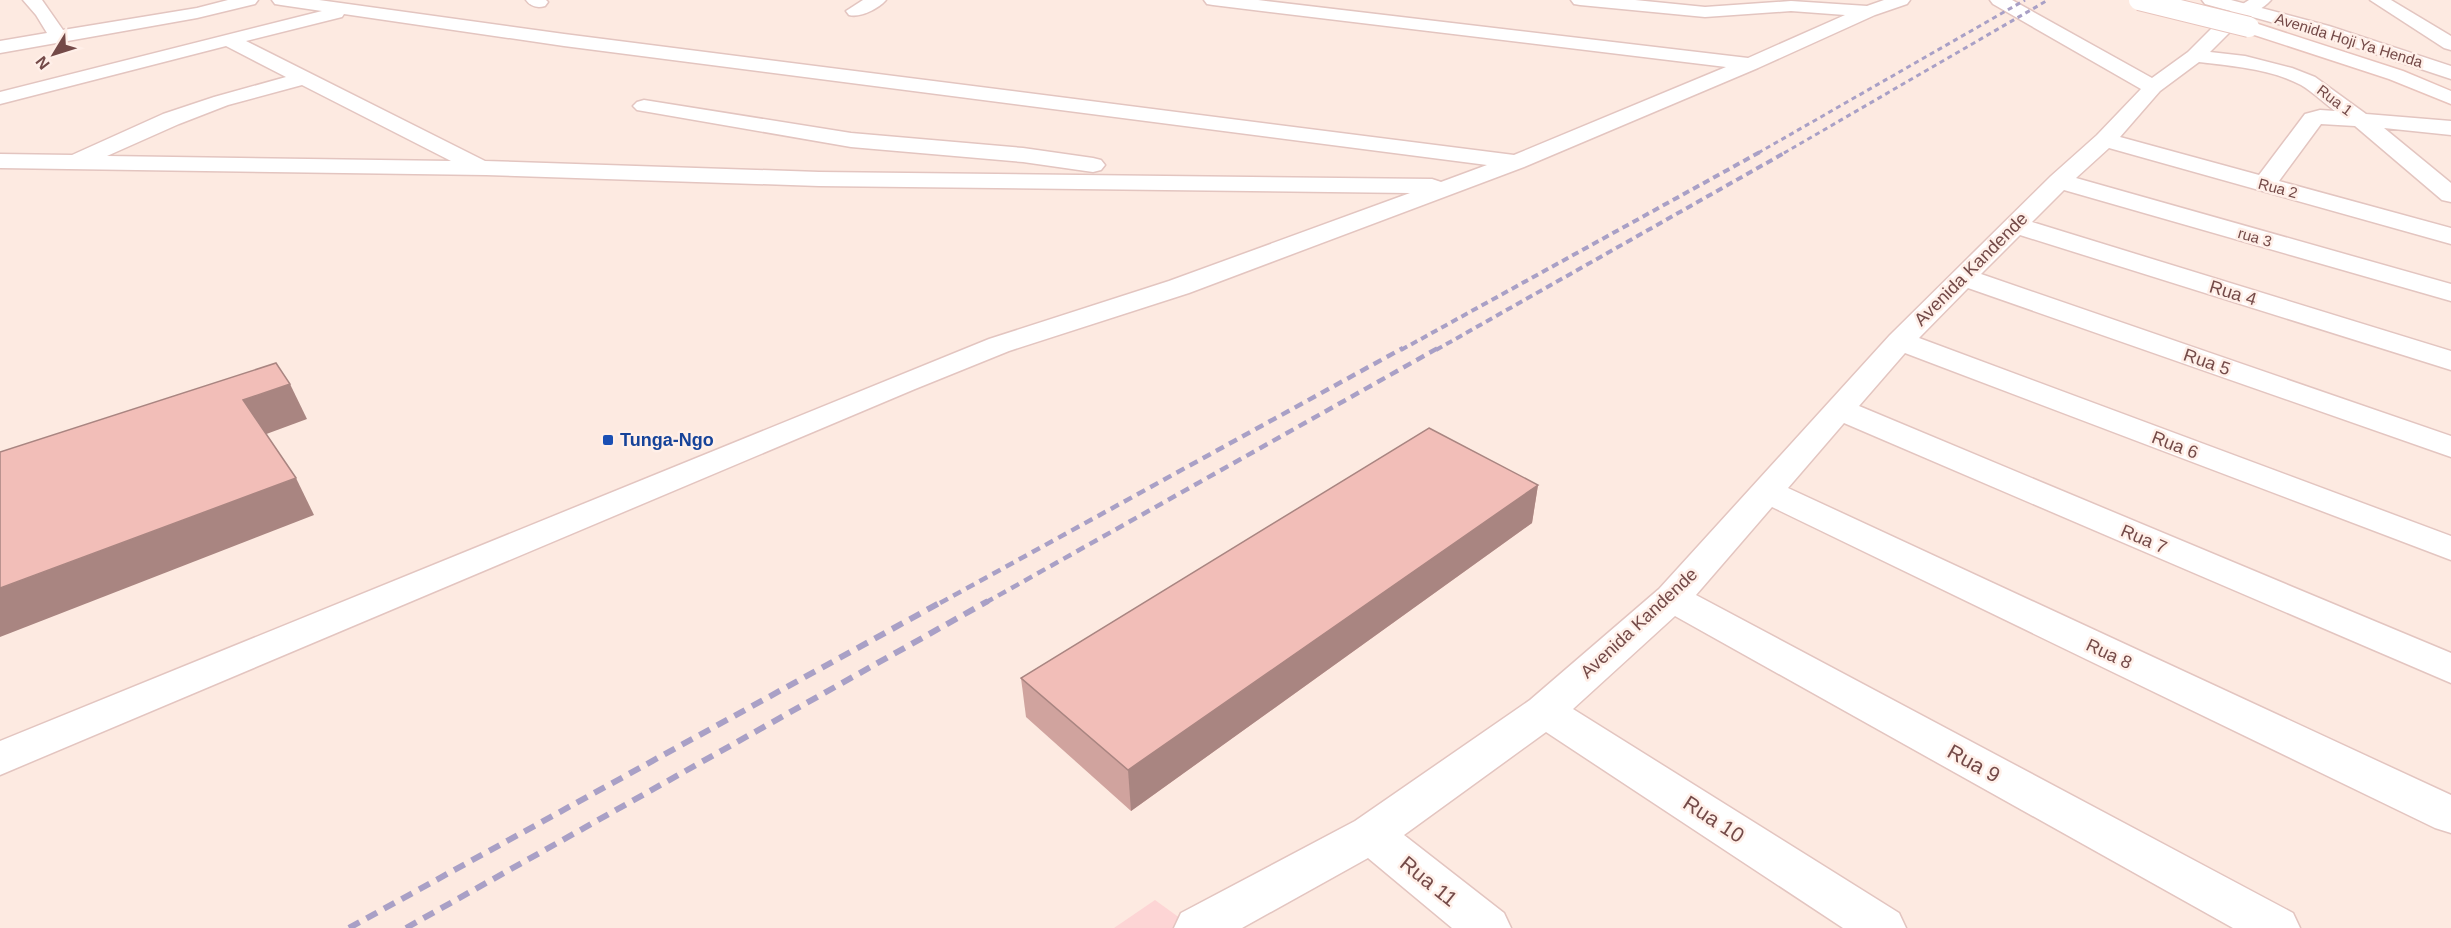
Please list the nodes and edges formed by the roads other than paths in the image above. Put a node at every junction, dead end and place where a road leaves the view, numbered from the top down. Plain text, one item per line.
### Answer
1 (32, 0) edge
2 (249, 0) edge
3 (281, 0) edge
4 (877, 0) edge
5 (1213, 0) edge
6 (1580, 0) edge
7 (1901, 0) edge
8 (1999, 0) edge
9 (2139, 0) edge
10 (2168, 0) edge
11 (2211, 0) edge
12 (2262, 0) edge
13 (2379, 0) edge
14 (350, 5) edge
15 (855, 11) dead end
16 (1869, 11) junction
17 (2242, 19) junction
18 (58, 37) junction
19 (228, 40) junction
20 (2451, 44) edge
21 (0, 47) edge
22 (2195, 56) junction
23 (1751, 64) junction
24 (2451, 73) edge
25 (302, 79) junction
26 (2153, 87) junction
27 (2451, 87) edge
28 (0, 98) edge
29 (2451, 98) edge
30 (644, 106) dead end
31 (2361, 120) junction
32 (2451, 128) edge
33 (2105, 140) junction
34 (0, 161) edge
35 (74, 162) junction
36 (1516, 162) junction
37 (486, 168) junction
38 (2060, 181) junction
39 (1171, 182) junction
40 (2265, 184) junction
41 (1447, 187) junction
42 (2451, 195) edge
43 (2015, 225) junction
44 (2451, 236) edge
45 (1963, 277) junction
46 (2451, 293) edge
47 (1900, 341) junction
48 (2451, 362) edge
49 (1838, 409) junction
50 (2451, 447) edge
51 (1768, 492) junction
52 (2451, 549) edge
53 (1672, 598) junction
54 (2451, 669) edge
55 (1545, 711) junction
56 (0, 759) edge
57 (2451, 815) edge
58 (1371, 834) junction
59 (1198, 928) edge
60 (1487, 928) edge
61 (1882, 928) edge
62 (2276, 928) edge

1 - 18 street
2 - 18 street
3 - 14 street
4 - 15 street
5 - 23 street
6 - 16 street
7 - 16 street
8 - 26 street
9 - 17 street, bridge
10 - 17 street
11 - 17 street, Avenida Hoji Ya Henda
12 - 17 street
13 - 20 street
14 - 19 street
14 - 36 street
16 - 23 street
17 - 22 street
17 - 24 street, Avenida Hoji Ya Henda
17 - 27 street
17 - 29 street, Avenida Hoji Ya Henda
18 - 21 street
19 - 25 street
19 - 28 street
22 - 26 street
22 - 31 street, Rua 1
23 - 36 street
25 - 35 street
25 - 37 street
26 - 33 street
30 - 39 street
31 - 32 street
31 - 40 street
31 - 42 street, Rua 1
33 - 38 street
33 - 40 street, Rua 2
34 - 35 street
35 - 37 street
36 - 41 street
37 - 39 street
38 - 43 street, Avenida Kandende
38 - 46 street, rua 3
39 - 41 street
40 - 44 street, Rua 2
41 - 56 street
43 - 45 street, Avenida Kandende
43 - 48 street, Rua 4
45 - 47 street, Avenida Kandende
45 - 50 street, Rua 5
47 - 49 street, Avenida Kandende
47 - 52 street, Rua 6
49 - 51 street, Avenida Kandende
49 - 54 street, Rua 7
51 - 53 street, Avenida Kandende
51 - 57 street, Rua 8
53 - 55 street, Avenida Kandende
53 - 62 street, Rua 9
55 - 58 street, Avenida Kandende
55 - 61 street, Rua 10
58 - 59 street, Avenida Kandende
58 - 60 street, Rua 11

